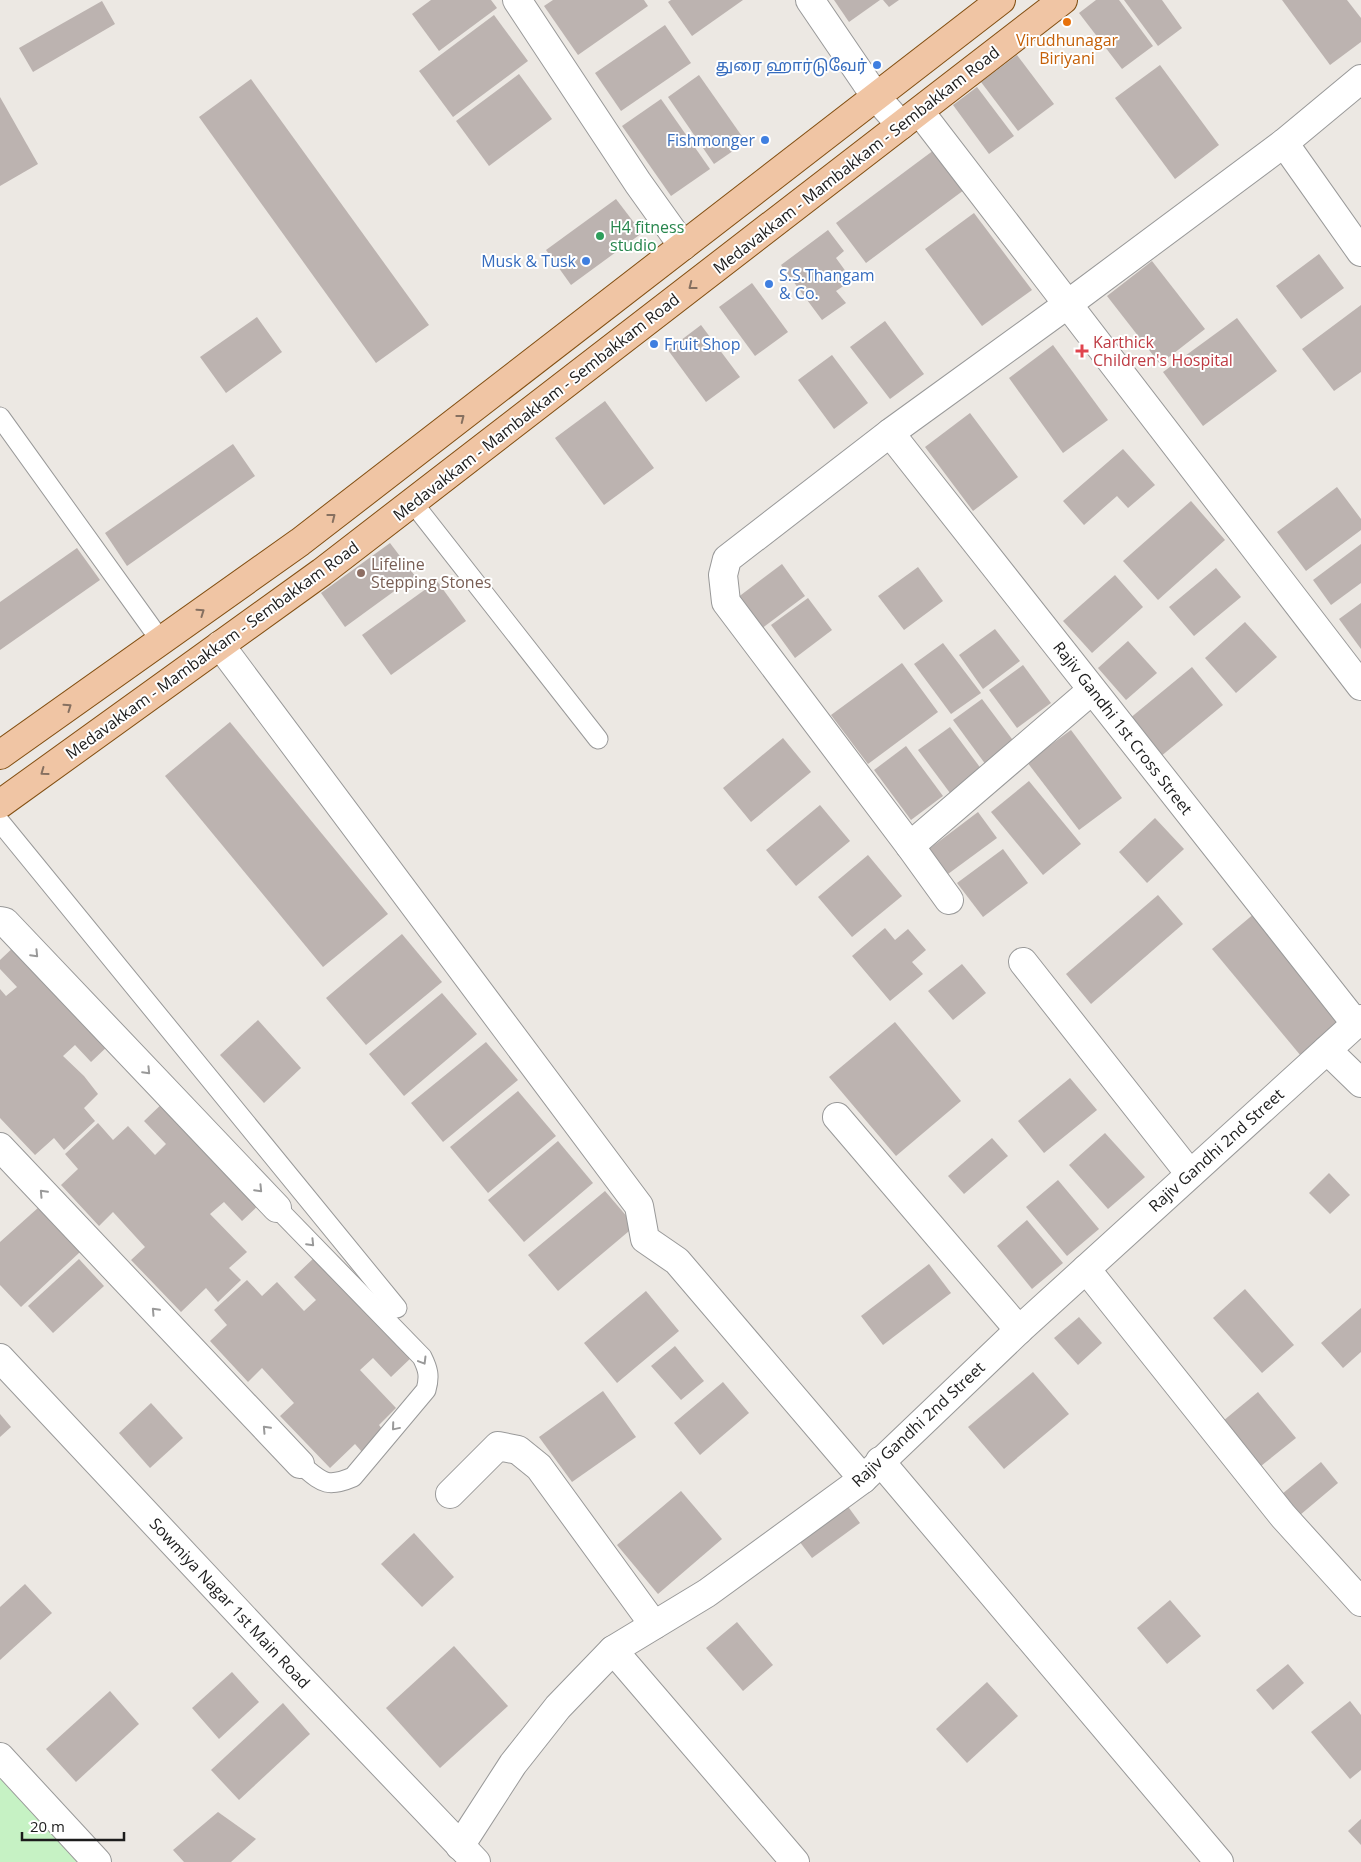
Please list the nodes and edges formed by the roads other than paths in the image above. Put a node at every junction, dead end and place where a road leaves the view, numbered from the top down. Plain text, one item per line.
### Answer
1 (517, 0) edge
2 (810, 0) edge
3 (1001, 0) edge
4 (1063, 0) edge
5 (1361, 79) edge
6 (876, 97) junction
7 (911, 118) junction
8 (1284, 143) junction
9 (683, 246) junction
10 (1361, 252) edge
11 (1068, 304) junction
12 (0, 417) edge
13 (890, 433) junction
14 (413, 503) junction
15 (300, 542) junction
16 (322, 572) junction
17 (160, 641) junction
18 (220, 645) junction
19 (1361, 686) edge
20 (1092, 690) junction
21 (598, 739) dead end
22 (1, 753) edge
23 (0, 804) edge
24 (0, 822) edge
25 (910, 846) junction
26 (949, 900) dead end
27 (0, 921) edge
28 (1023, 962) dead end
29 (1358, 1022) edge
30 (1327, 1050) junction
31 (1361, 1083) edge
32 (837, 1117) dead end
33 (0, 1147) edge
34 (1190, 1174) junction
35 (278, 1208) joint
36 (1086, 1269) junction
37 (397, 1308) dead end
38 (1019, 1330) junction
39 (0, 1358) edge
40 (300, 1464) joint
41 (872, 1470) junction
42 (450, 1494) dead end
43 (1361, 1602) edge
44 (654, 1625) junction
45 (612, 1650) junction
46 (0, 1757) edge
47 (468, 1854) edge
48 (97, 1862) edge
49 (795, 1862) edge
50 (1219, 1862) edge

1 - 9 street
2 - 6 street
3 - 6 main road
4 - 7 main road, Medavakkam - Mambakkam - Sembakkam Road
5 - 8 street
6 - 7 street
6 - 9 main road
7 - 11 street
7 -> 14 main road, Medavakkam - Mambakkam - Sembakkam Road
8 - 10 street
8 - 11 street
15 -> 9 main road
11 - 13 street
11 - 19 street
12 - 17 lane
13 - 20 street, Rajiv Gandhi 1st Cross Street
13 - 25 street
14 - 16 main road, Medavakkam - Mambakkam - Sembakkam Road
14 - 21 lane
15 - 16 main road
17 -> 15 main road
16 - 18 main road, Medavakkam - Mambakkam - Sembakkam Road
22 -> 17 main road
18 -> 23 main road, Medavakkam - Mambakkam - Sembakkam Road
18 - 41 street
20 - 25 street
20 - 29 street, Rajiv Gandhi 1st Cross Street
24 - 37 lane
25 - 26 street
27 -> 35 street
28 - 34 street
29 - 30 street, Rajiv Gandhi 2nd Street
30 - 31 street
30 - 34 street, Rajiv Gandhi 2nd Street
32 - 38 street
40 -> 33 street
34 - 36 street, Rajiv Gandhi 2nd Street
35 -> 40 lane
36 - 38 street, Rajiv Gandhi 2nd Street
36 - 43 street
38 - 41 street, Rajiv Gandhi 2nd Street
39 - 47 street, Sowmiya Nagar 1st Main Road
41 - 44 street, Rajiv Gandhi 2nd Street
41 - 50 street
42 - 44 street
44 - 45 street, Rajiv Gandhi 2nd Street
45 - 47 street, Rajiv Gandhi 2nd Street
45 - 49 street
46 - 48 street

